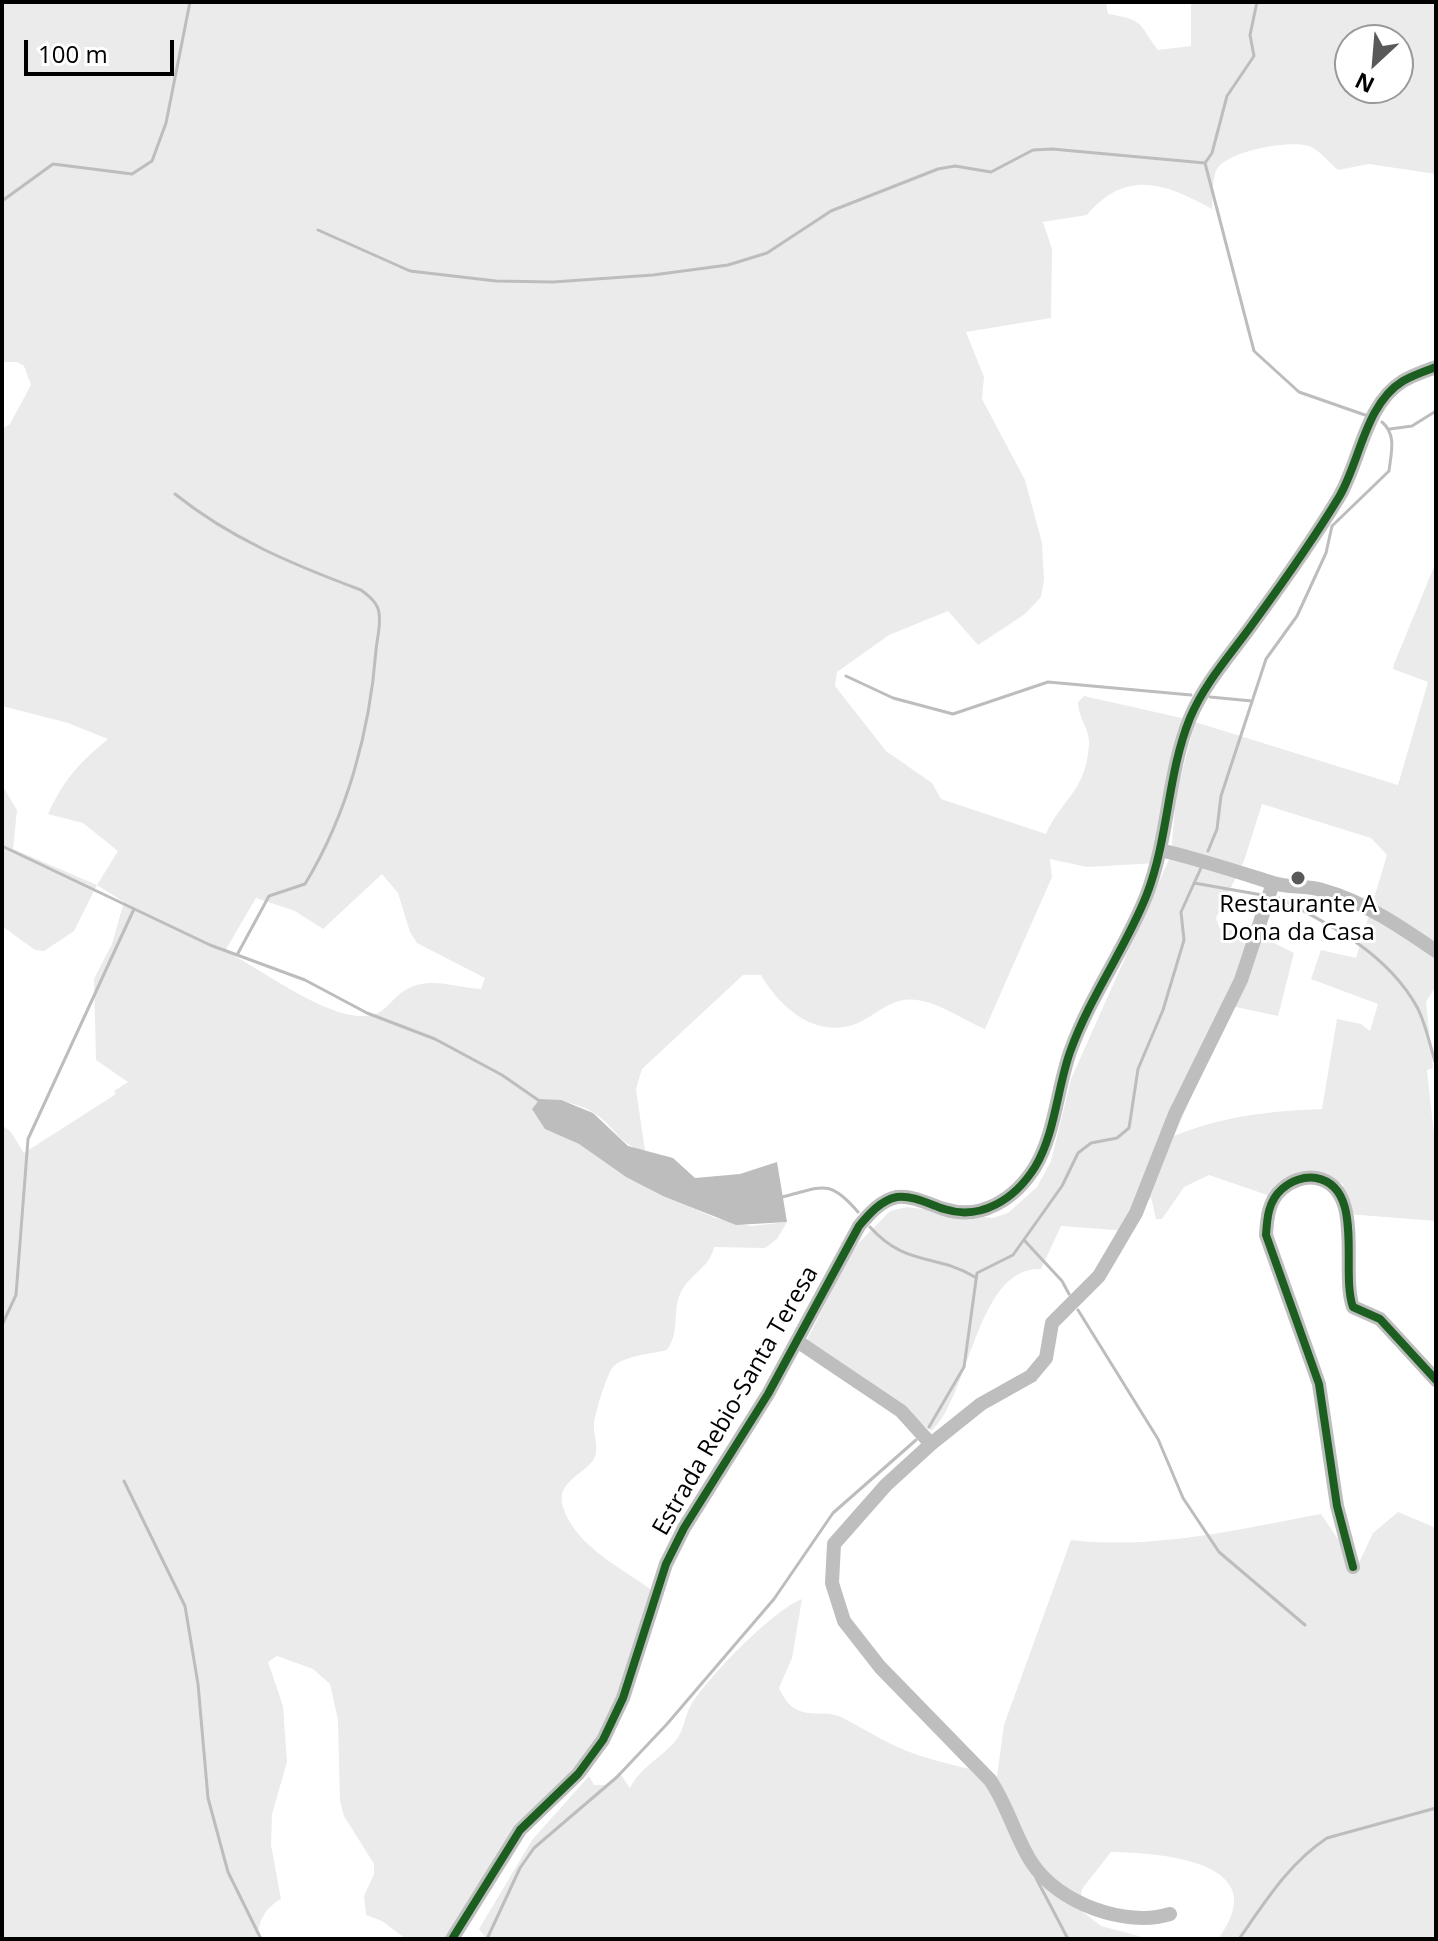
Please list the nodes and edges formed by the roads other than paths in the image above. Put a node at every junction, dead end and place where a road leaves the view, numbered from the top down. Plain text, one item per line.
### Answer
1 (1436, 367) edge
2 (1160, 850) junction
3 (1273, 883) junction
4 (1436, 951) edge
5 (797, 1341) junction
6 (1436, 1380) edge
7 (931, 1444) junction
8 (1353, 1567) dead end
9 (1170, 1914) dead end
10 (452, 1939) edge

1 - 2 street, Estrada Rebio-Santa Teresa
2 - 3 street
2 - 5 street, Estrada Rebio-Santa Teresa
3 - 4 street
3 - 7 street
5 - 7 street
5 - 10 street, Estrada Rebio-Santa Teresa
6 - 8 street
7 - 9 street

